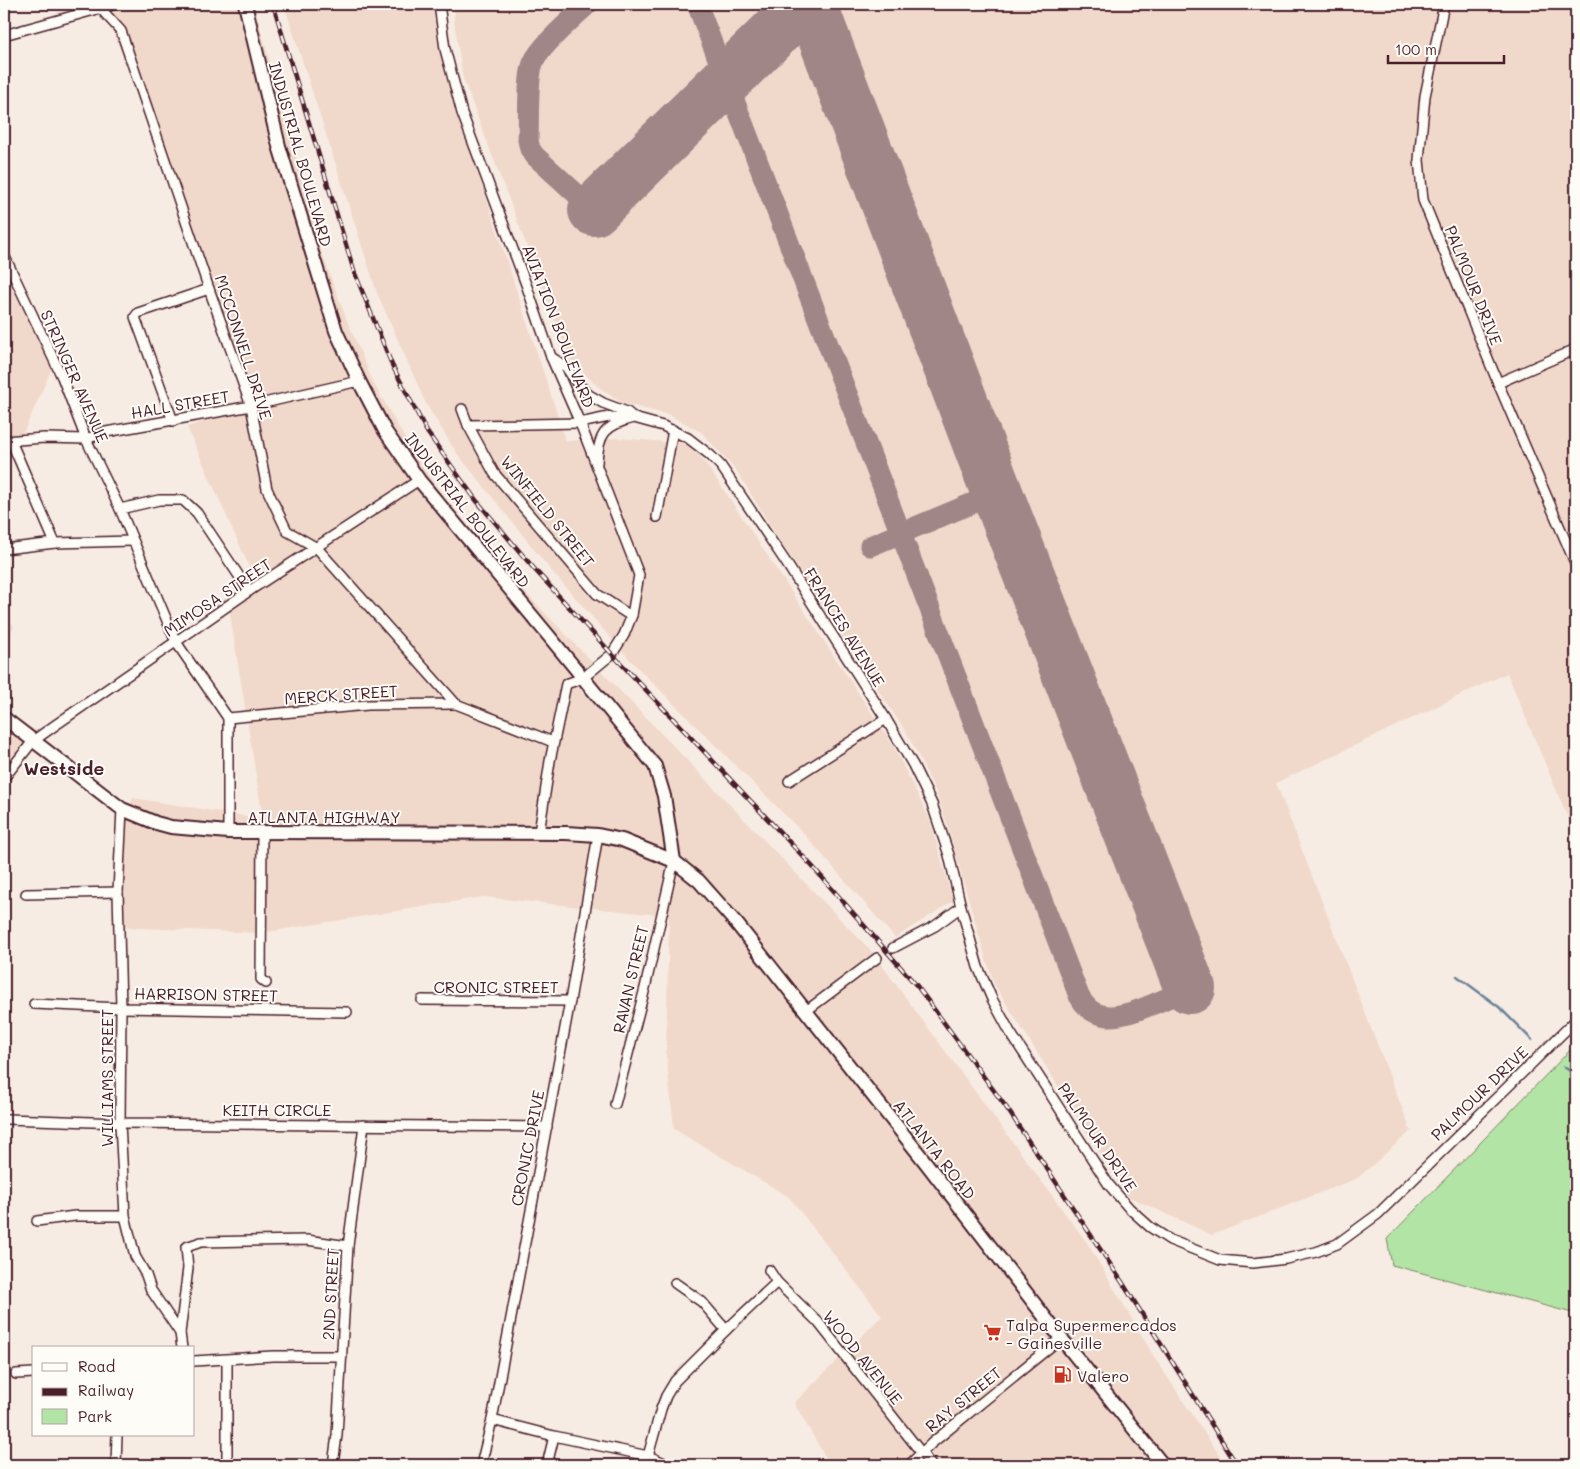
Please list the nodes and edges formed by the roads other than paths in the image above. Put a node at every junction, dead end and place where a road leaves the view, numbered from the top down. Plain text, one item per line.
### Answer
1 (116, 4) edge
2 (245, 4) edge
3 (439, 4) edge
4 (1444, 4) edge
5 (99, 6) edge
6 (4, 35) edge
7 (4, 255) edge
8 (209, 289) junction
9 (1576, 349) edge
10 (551, 357) junction
11 (359, 381) junction
12 (1498, 383) junction
13 (251, 406) junction
14 (462, 409) dead end
15 (634, 418) junction
16 (173, 421) junction
17 (580, 423) junction
18 (468, 425) junction
19 (673, 430) junction
20 (86, 439) junction
21 (7, 441) edge
22 (597, 468) junction
23 (419, 480) junction
24 (120, 509) junction
25 (657, 518) dead end
26 (132, 542) junction
27 (55, 543) junction
28 (317, 548) junction
29 (4, 549) edge
30 (1576, 565) edge
31 (249, 591) junction
32 (632, 615) junction
33 (176, 642) junction
34 (583, 678) junction
35 (456, 704) junction
36 (4, 718) edge
37 (228, 718) junction
38 (886, 719) junction
39 (33, 741) junction
40 (554, 742) junction
41 (4, 778) edge
42 (789, 781) dead end
43 (122, 809) junction
44 (228, 832) junction
45 (262, 832) junction
46 (538, 833) junction
47 (598, 835) junction
48 (674, 861) junction
49 (118, 892) junction
50 (26, 894) dead end
51 (961, 907) junction
52 (893, 948) dead end
53 (877, 958) dead end
54 (266, 983) dead end
55 (422, 1000) dead end
56 (570, 1001) junction
57 (34, 1004) dead end
58 (121, 1008) junction
59 (806, 1011) junction
60 (347, 1012) dead end
61 (1576, 1020) edge
62 (615, 1104) dead end
63 (7, 1119) dead end
64 (120, 1123) junction
65 (364, 1125) junction
66 (547, 1127) junction
67 (125, 1216) junction
68 (37, 1221) dead end
69 (348, 1246) junction
70 (769, 1270) dead end
71 (777, 1282) junction
72 (675, 1283) dead end
73 (726, 1330) junction
74 (180, 1332) junction
75 (1061, 1338) junction
76 (182, 1346) edge
77 (342, 1356) junction
78 (195, 1360) edge
79 (227, 1360) junction
80 (32, 1373) edge
81 (16, 1374) dead end
82 (492, 1420) junction
83 (117, 1436) edge
84 (554, 1436) junction
85 (921, 1453) junction
86 (648, 1456) junction
87 (116, 1465) edge
88 (227, 1465) edge
89 (333, 1465) edge
90 (481, 1465) edge
91 (547, 1465) edge
92 (669, 1465) edge
93 (909, 1465) edge
94 (931, 1465) edge
95 (1164, 1465) edge

1 - 5 street
2 - 11 main road, INDUSTRIAL BOULEVARD
3 - 10 street, AVIATION BOULEVARD
4 - 12 street, PALMOUR DRIVE
5 - 6 street
5 - 8 street, MCCONNELL DRIVE
7 - 20 street, STRINGER AVENUE
8 - 13 street, MCCONNELL DRIVE
8 - 16 street
9 - 12 street
10 - 15 street, FRANCES AVENUE
10 - 17 street, AVIATION BOULEVARD
11 - 13 street, HALL STREET
11 - 23 main road, INDUSTRIAL BOULEVARD
12 - 30 street, PALMOUR DRIVE
13 - 16 street, HALL STREET
13 - 28 street, MCCONNELL DRIVE
14 - 18 street, WINFIELD STREET
15 - 17 street, FRANCES AVENUE
15 - 19 street, FRANCES AVENUE
15 - 22 street
16 - 20 street, HALL STREET
17 - 18 street, FRANCES AVENUE
17 - 22 street, AVIATION BOULEVARD
18 - 32 street, WINFIELD STREET
19 - 25 street
19 - 38 street, FRANCES AVENUE
20 - 21 street, HALL STREET
20 - 24 street, STRINGER AVENUE
21 - 27 street
22 - 32 street, AVIATION BOULEVARD
23 - 28 street, MIMOSA STREET
23 - 34 main road, INDUSTRIAL BOULEVARD
24 - 26 street, STRINGER AVENUE
24 - 31 street
26 - 27 street
26 - 33 street, STRINGER AVENUE
27 - 29 street
28 - 31 street, MIMOSA STREET
28 - 35 street, MCCONNELL DRIVE
31 - 33 street, MIMOSA STREET
32 - 34 street, AVIATION BOULEVARD
33 - 37 street, STRINGER AVENUE
33 - 39 street, MIMOSA STREET
34 - 40 street
34 - 48 main road, INDUSTRIAL BOULEVARD
35 - 37 street, MERCK STREET
35 - 40 street, MCCONNELL DRIVE
36 - 39 main road, ATLANTA HIGHWAY
37 - 44 street
38 - 42 street
38 - 51 street, FRANCES AVENUE
39 - 41 street, MIMOSA STREET
39 - 43 main road, ATLANTA HIGHWAY
40 - 46 street
43 - 44 main road, ATLANTA HIGHWAY
43 - 49 street, WILLIAMS STREET
44 - 45 main road, ATLANTA HIGHWAY
45 - 46 main road, ATLANTA HIGHWAY
45 - 54 street
46 - 47 main road, ATLANTA HIGHWAY
47 - 48 main road, ATLANTA HIGHWAY
47 - 56 street, CRONIC DRIVE
48 - 59 main road, ATLANTA ROAD
48 - 62 street, RAVAN STREET
49 - 50 street
49 - 58 street, WILLIAMS STREET
51 - 52 street
51 - 61 street, PALMOUR DRIVE
53 - 59 street
55 - 56 street, CRONIC STREET
56 - 66 street, CRONIC DRIVE
57 - 58 street, HARRISON STREET
58 - 60 street, HARRISON STREET
58 - 64 street, WILLIAMS STREET
59 - 75 main road, ATLANTA ROAD
63 - 64 street, KEITH CIRCLE
64 - 65 street, KEITH CIRCLE
64 - 67 street, WILLIAMS STREET
65 - 66 street, KEITH CIRCLE
65 - 69 street, 2ND STREET
66 - 82 street, CRONIC DRIVE
67 - 68 street
67 - 74 street, WILLIAMS STREET
69 - 74 street
69 - 77 street, 2ND STREET
70 - 71 street, WOOD AVENUE
71 - 73 street
71 - 85 street, WOOD AVENUE
72 - 73 street
73 - 86 street
74 - 76 street
75 - 85 street, RAY STREET
75 - 95 main road, ATLANTA ROAD
77 - 79 street
77 - 89 street, 2ND STREET
78 - 79 street
79 - 88 street
80 - 81 street
82 - 84 street
82 - 90 street, CRONIC DRIVE
83 - 87 street
84 - 86 street
84 - 91 street
85 - 93 street, RAY STREET
85 - 94 street, WOOD AVENUE
86 - 92 street

